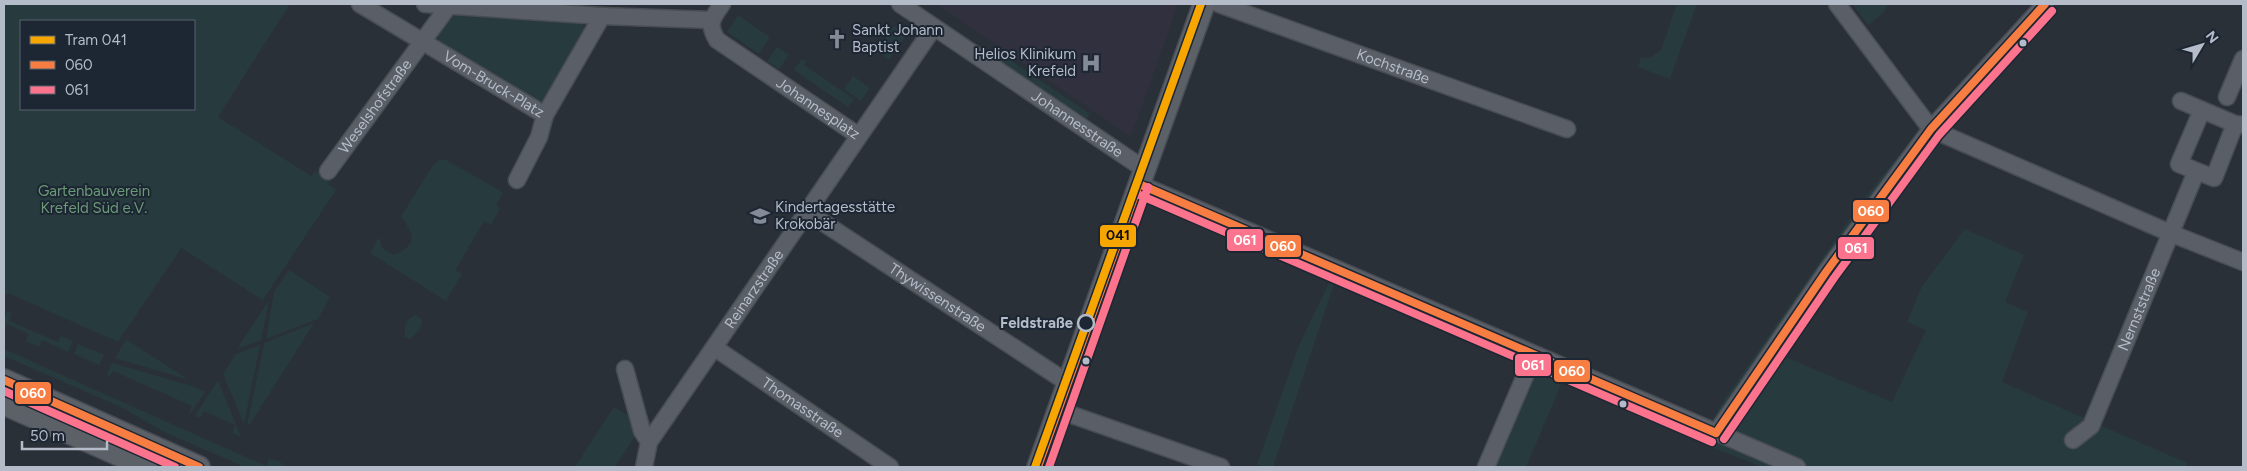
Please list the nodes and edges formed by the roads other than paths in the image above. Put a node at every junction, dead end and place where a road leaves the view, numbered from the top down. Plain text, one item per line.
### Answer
1 (360, 4) edge
2 (425, 4) edge
3 (449, 4) edge
4 (722, 4) edge
5 (900, 4) edge
6 (1204, 4) edge
7 (1219, 4) edge
8 (1837, 4) edge
9 (2045, 4) edge
10 (602, 16) junction
11 (711, 20) junction
12 (934, 27) junction
13 (421, 41) junction
14 (2243, 59) edge
15 (2227, 97) dead end
16 (2181, 101) dead end
17 (2202, 110) junction
18 (545, 115) junction
19 (2239, 125) edge
20 (1567, 129) dead end
21 (1931, 129) junction
22 (858, 136) junction
23 (328, 171) dead end
24 (2196, 172) junction
25 (1142, 177) junction
26 (517, 180) dead end
27 (807, 212) junction
28 (2170, 233) junction
29 (2243, 262) edge
30 (715, 348) junction
31 (1534, 356) junction
32 (624, 369) dead end
33 (4, 380) edge
34 (1068, 383) junction
35 (4, 404) edge
36 (1058, 410) junction
37 (1716, 433) junction
38 (2073, 440) dead end
39 (649, 442) junction
40 (146, 467) edge
41 (199, 467) edge
42 (644, 467) edge
43 (890, 467) edge
44 (1038, 467) edge
45 (1222, 467) edge
46 (1486, 467) edge
47 (1797, 467) edge

1 - 13 street, Vom-Bruck-Platz
2 - 3 street
3 - 10 street
3 - 13 street
4 - 11 street
5 - 12 street
6 - 25 main road
7 - 20 street, Kochstraße
8 - 21 street
9 - 21 street
10 - 11 street
10 - 18 street, Vom-Bruck-Platz
11 - 22 street, Johannesplatz
12 - 22 street, Johannesplatz
12 - 25 street, Johannesstraße
13 - 18 street, Vom-Bruck-Platz
13 - 23 street, Weselshofstraße
14 - 15 street
16 - 17 street
17 - 19 street
17 - 24 street
18 - 26 street
19 - 24 street
21 - 28 street
21 - 37 street
22 - 27 street, Reinarzstraße
24 - 28 street, Nernststraße
25 - 31 street, Johannesstraße
25 - 34 main road
27 - 30 street, Reinarzstraße
27 - 34 street, Thywissenstraße
28 - 29 street
28 - 38 street, Nernststraße
30 - 39 street, Reinarzstraße
30 - 43 street, Thomasstraße
31 - 37 street, Johannesstraße
31 - 46 street
32 - 39 street
33 - 41 main road
34 - 36 main road
35 - 40 main road
36 - 44 main road
36 - 45 street
37 - 47 street, Johannesstraße
39 - 42 street, Reinarzstraße

